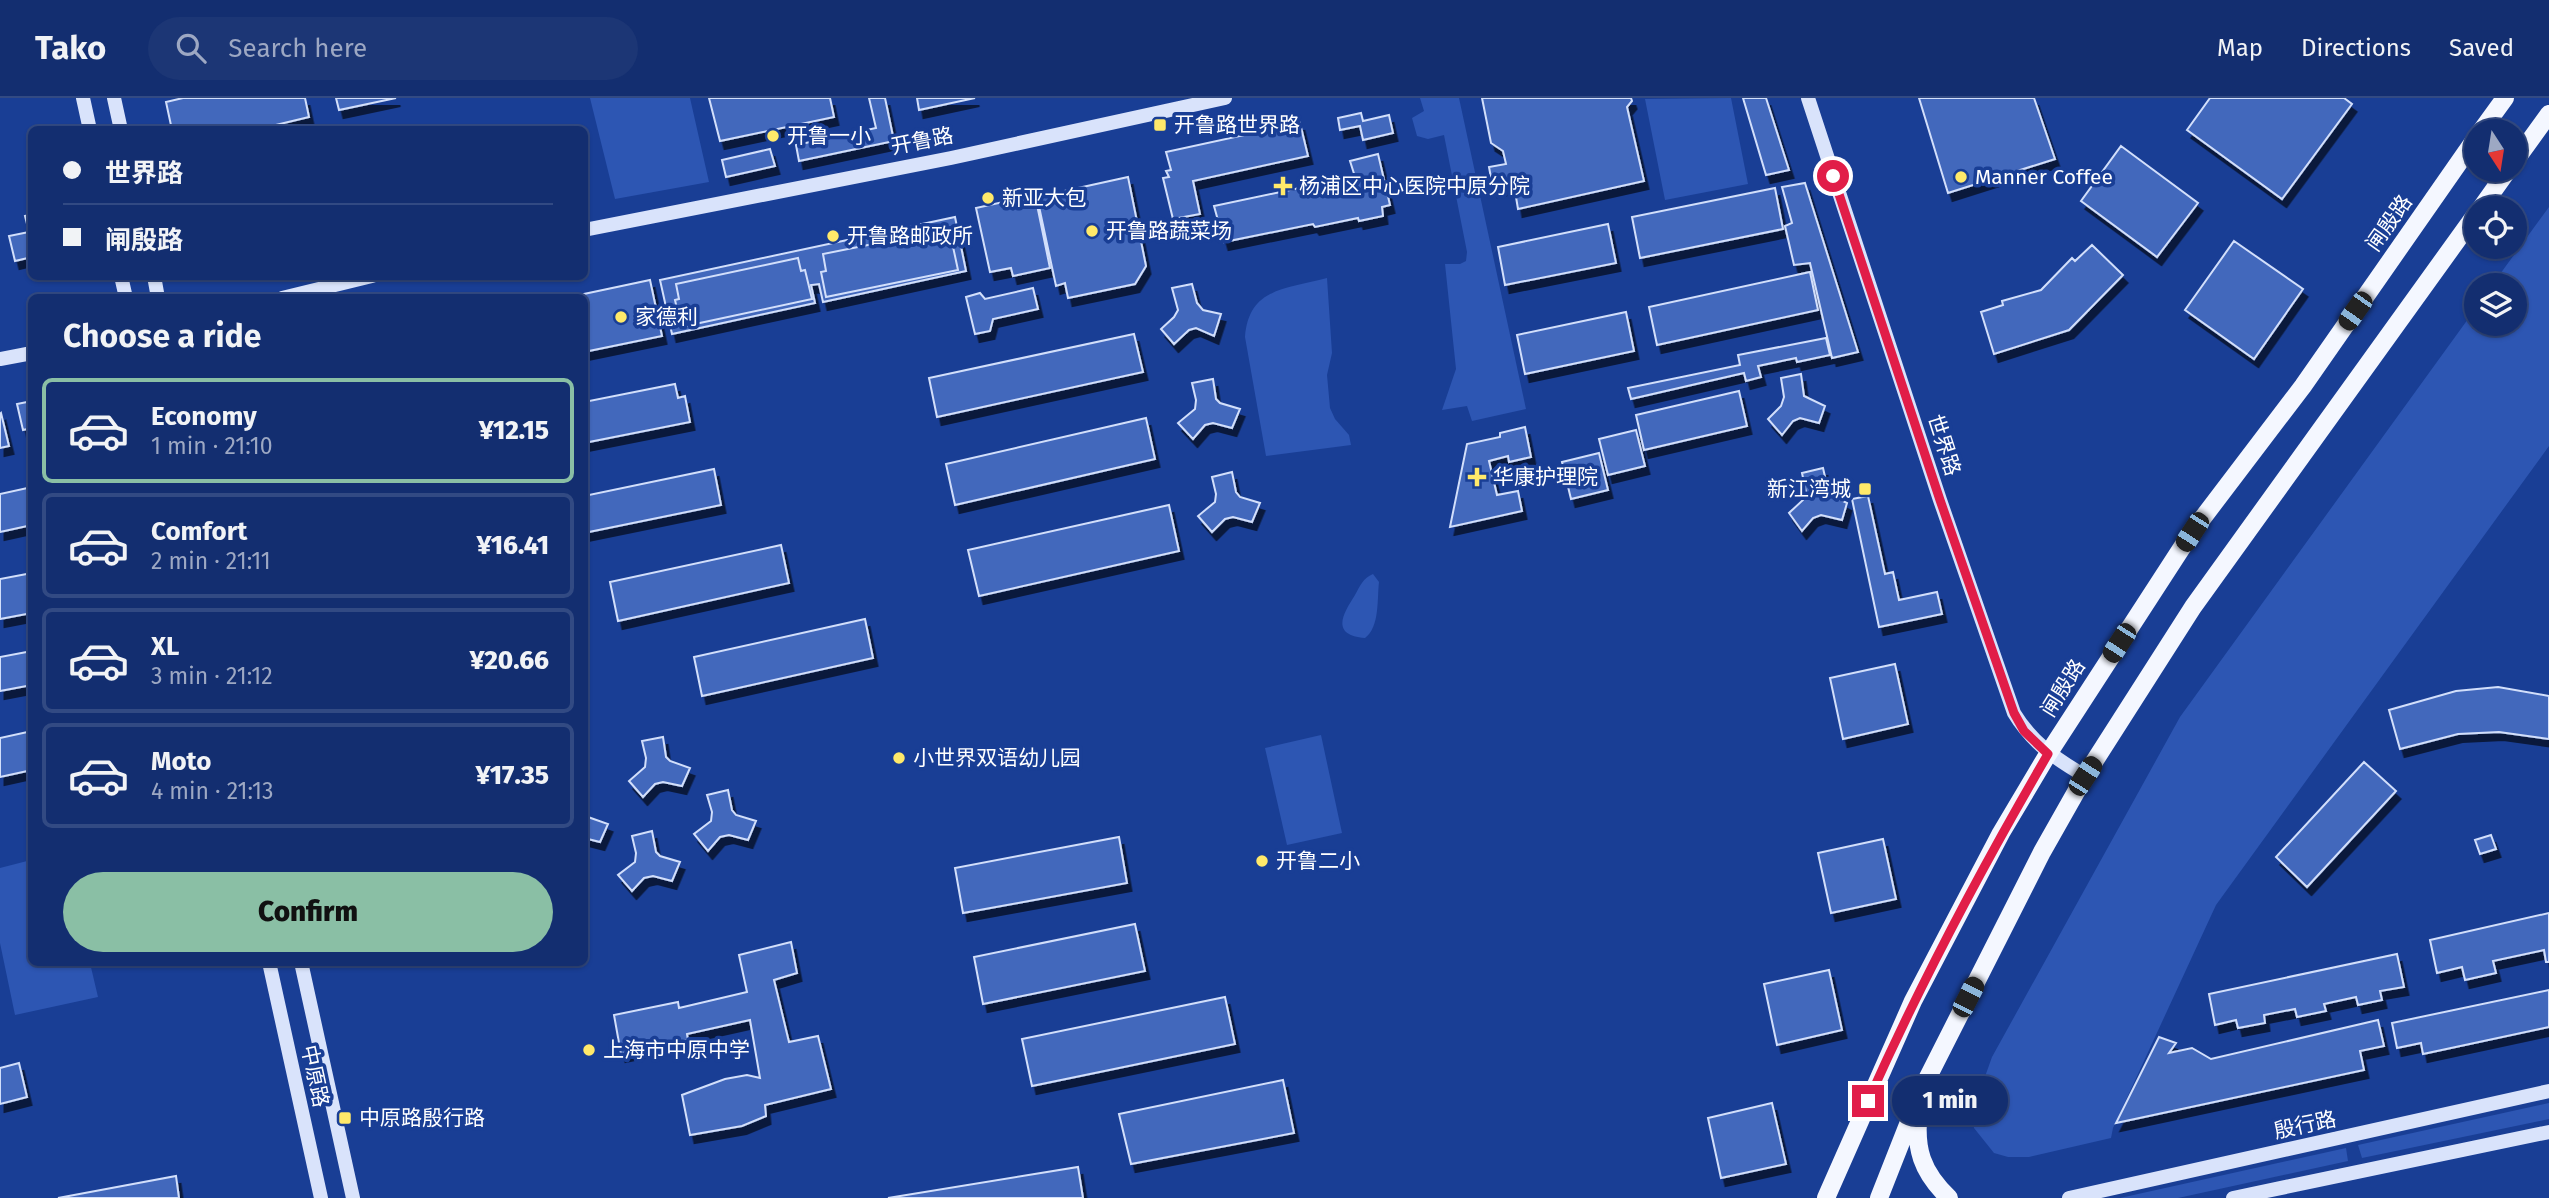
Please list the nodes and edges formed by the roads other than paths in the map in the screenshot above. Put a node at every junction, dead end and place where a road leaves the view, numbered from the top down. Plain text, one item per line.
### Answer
1 (83, 98) edge
2 (114, 98) edge
3 (1225, 98) edge
4 (1808, 98) edge
5 (2505, 98) edge
6 (2549, 114) edge
7 (2490, 119) edge
8 (89, 126) edge
9 (120, 126) edge
10 (2527, 144) edge
11 (2464, 155) edge
12 (588, 229) edge
13 (2464, 231) edge
14 (356, 280) edge
15 (298, 294) edge
16 (28, 354) edge
17 (0, 359) edge
18 (2048, 754) junction
19 (2085, 776) junction
20 (269, 966) edge
21 (302, 966) edge
22 (1922, 1089) junction
23 (2549, 1091) edge
24 (2549, 1132) edge
25 (321, 1198) edge
26 (353, 1198) edge
27 (1826, 1198) edge
28 (1879, 1198) edge
29 (1950, 1198) edge
30 (2069, 1198) edge
31 (2233, 1198) edge

1 - 8 street
2 - 9 street
3 - 12 street, 开鲁路
4 - 18 street, 世界路
5 - 7 main road
6 - 10 main road
11 - 18 main road, 闸殷路
13 - 19 main road
14 - 15 street
16 - 17 street
18 - 19 street, 世界路
18 - 27 main road, 闸殷路
19 - 22 main road
20 - 25 street, 中原路
21 - 26 street, 中原路
22 - 28 main road
22 - 29 main road
23 - 30 street, 殷行路
24 - 31 street

